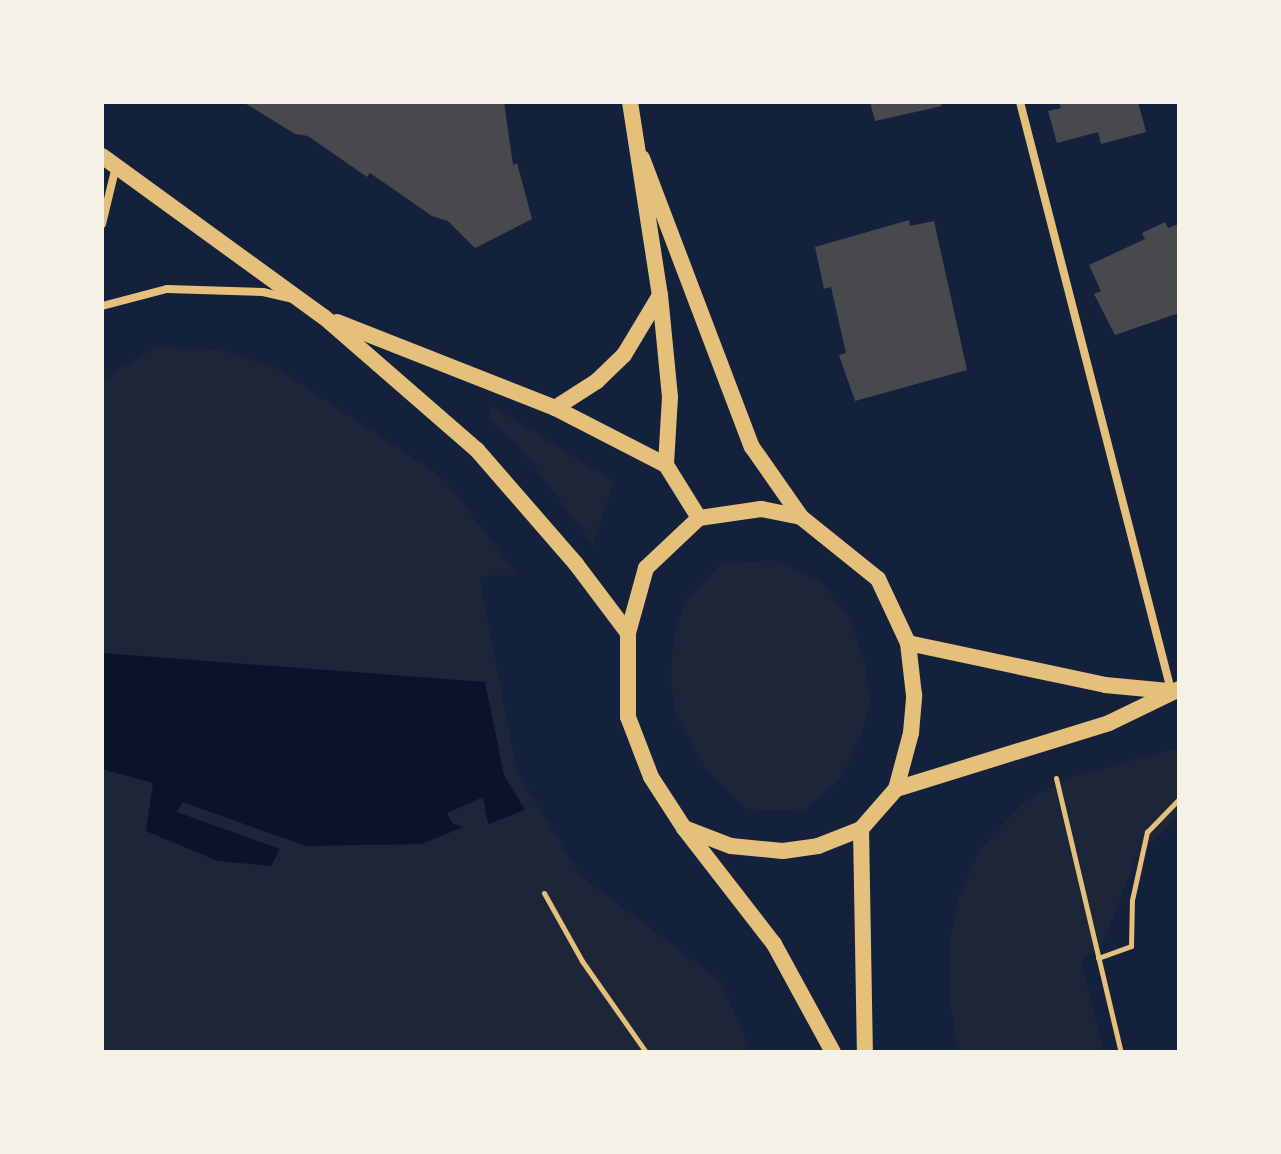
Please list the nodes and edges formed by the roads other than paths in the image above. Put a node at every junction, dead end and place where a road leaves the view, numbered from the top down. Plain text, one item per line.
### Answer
1 (630, 102) edge
2 (1020, 102) edge
3 (642, 158) junction
4 (109, 160) edge
5 (102, 224) edge
6 (660, 295) junction
7 (300, 300) junction
8 (102, 306) edge
9 (324, 317) junction
10 (555, 408) junction
11 (666, 465) junction
12 (801, 517) junction
13 (699, 518) junction
14 (628, 633) junction
15 (908, 643) junction
16 (1175, 690) edge
17 (896, 789) junction
18 (684, 828) junction
19 (861, 829) junction
20 (833, 1052) edge
21 (865, 1052) edge

1 - 3 main road
2 - 16 street
3 - 6 main road
3 - 12 main road
4 - 5 street
4 - 7 main road
6 - 10 main road
6 - 11 main road
7 - 8 street
7 - 9 main road
9 - 10 main road
9 - 14 main road
10 - 11 main road
11 - 13 main road
12 - 13 main road
12 - 15 main road
13 - 14 main road
14 - 18 main road
15 - 16 main road
15 - 17 main road
16 - 17 main road
17 - 19 main road
18 - 19 main road
18 - 20 main road
19 - 21 main road

